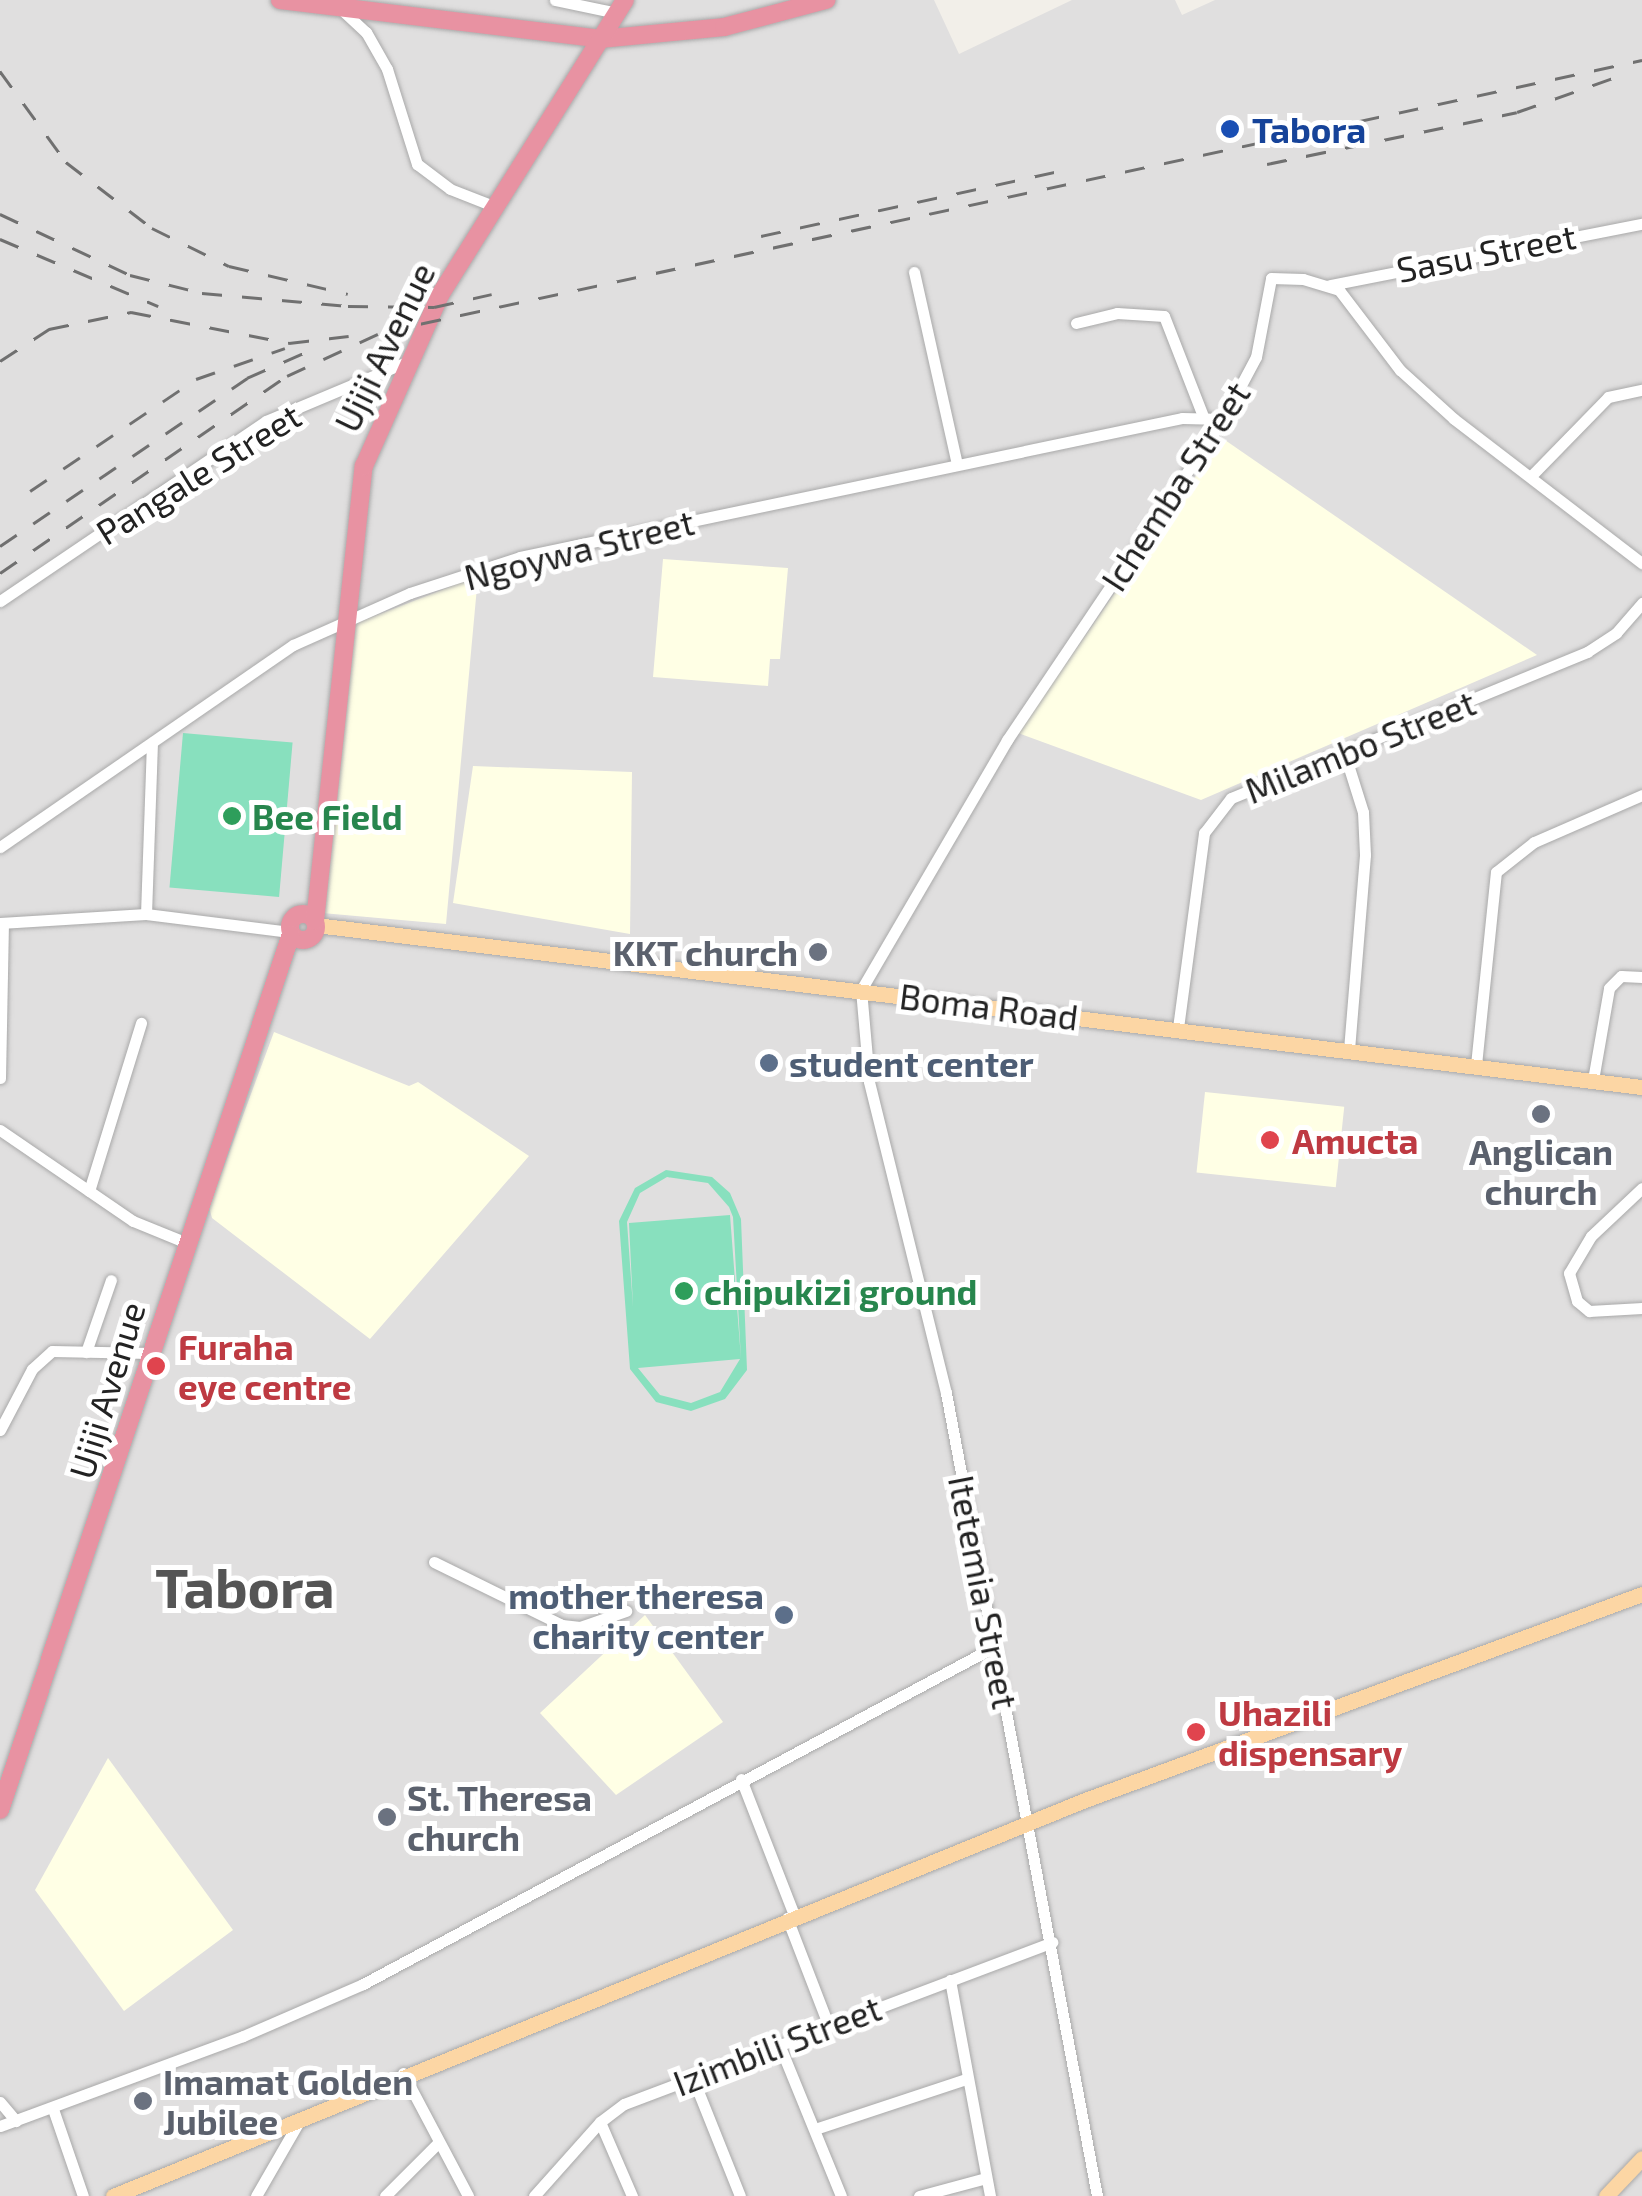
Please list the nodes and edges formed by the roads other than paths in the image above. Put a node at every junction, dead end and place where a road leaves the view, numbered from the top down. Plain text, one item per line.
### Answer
1 (281, 0) edge
2 (555, 0) edge
3 (826, 0) edge
4 (621, 6) edge
5 (340, 8) junction
6 (600, 39) junction
7 (496, 207) junction
8 (1642, 224) edge
9 (914, 272) dead end
10 (1330, 286) junction
11 (1076, 323) dead end
12 (404, 362) junction
13 (1642, 390) edge
14 (1203, 416) junction
15 (1222, 419) junction
16 (957, 464) junction
17 (1532, 475) junction
18 (1639, 554) edge
19 (0, 600) edge
20 (1642, 603) edge
21 (345, 620) junction
22 (152, 745) junction
23 (1345, 755) junction
24 (1642, 795) edge
25 (0, 847) edge
26 (146, 914) junction
27 (2, 923) edge
28 (302, 928) junction
29 (1642, 977) edge
30 (861, 990) junction
31 (141, 1022) dead end
32 (2, 1024) edge
33 (1178, 1028) junction
34 (1349, 1050) junction
35 (1476, 1065) junction
36 (0, 1078) edge
37 (1593, 1080) junction
38 (1642, 1087) edge
39 (0, 1130) edge
40 (1642, 1188) edge
41 (89, 1191) junction
42 (188, 1243) junction
43 (111, 1280) dead end
44 (1642, 1308) edge
45 (86, 1352) junction
46 (150, 1353) junction
47 (0, 1430) edge
48 (434, 1562) dead end
49 (1642, 1594) edge
50 (626, 1612) dead end
51 (992, 1648) junction
52 (741, 1779) junction
53 (0, 1810) edge
54 (1027, 1824) junction
55 (790, 1916) junction
56 (1052, 1942) junction
57 (950, 1980) junction
58 (828, 2024) junction
59 (779, 2044) junction
60 (402, 2073) junction
61 (692, 2076) junction
62 (966, 2079) junction
63 (0, 2102) edge
64 (53, 2110) junction
65 (302, 2118) junction
66 (16, 2121) junction
67 (600, 2122) junction
68 (0, 2126) edge
69 (815, 2129) junction
70 (438, 2143) junction
71 (1642, 2158) edge
72 (986, 2178) junction
73 (83, 2196) edge
74 (113, 2196) edge
75 (256, 2196) edge
76 (385, 2196) edge
77 (468, 2196) edge
78 (534, 2196) edge
79 (632, 2196) edge
80 (740, 2196) edge
81 (841, 2196) edge
82 (919, 2196) edge
83 (990, 2196) edge
84 (1097, 2196) edge
85 (1606, 2196) edge

1 - 5 highway
2 - 4 street
3 - 6 highway
4 - 6 highway, Ujiji Avenue
5 - 6 highway
5 - 7 street
6 - 7 highway, Ujiji Avenue
7 - 12 highway, Ujiji Avenue
8 - 10 street, Sasu Street
9 - 16 street
10 - 15 street, Ichemba Street
10 - 17 street
11 - 14 street
12 - 19 street, Pangale Street
12 - 21 highway, Ujiji Avenue
13 - 17 street
14 - 15 street, Ngoywa Street
14 - 16 street, Ngoywa Street
15 - 30 street, Ichemba Street
16 - 21 street, Ngoywa Street
17 - 18 street
20 - 23 street, Milambo Street
21 - 22 street, Ngoywa Street
21 - 28 highway, Ujiji Avenue
22 - 25 street, Ngoywa Street
22 - 26 street
23 - 33 street, Milambo Street
23 - 34 street
24 - 35 street
26 - 27 street
26 - 28 street
27 - 32 street
28 - 30 main road, Boma Road
28 - 42 highway, Ujiji Avenue
29 - 37 street
30 - 33 main road, Boma Road
30 - 51 street, Itetemia Street
31 - 41 street
32 - 36 street
33 - 34 main road, Boma Road
34 - 35 main road, Boma Road
35 - 37 main road, Boma Road
37 - 38 main road, Boma Road
39 - 41 street
40 - 44 street
41 - 42 street
42 - 46 highway, Ujiji Avenue
43 - 45 street
45 - 46 street
45 - 47 street
46 - 53 highway, Ujiji Avenue
48 - 50 street
49 - 54 main road
51 - 52 street
51 - 54 street, Itetemia Street
52 - 55 street
52 - 64 street
54 - 55 main road
54 - 56 street, Itetemia Street
55 - 58 street
55 - 60 main road
56 - 57 street, Izimbili Street
56 - 84 street, Itetemia Street
57 - 58 street, Izimbili Street
57 - 62 street
58 - 59 street, Izimbili Street
59 - 61 street, Izimbili Street
59 - 69 street
60 - 65 main road
60 - 70 street
61 - 67 street, Izimbili Street
61 - 80 street
62 - 69 street
62 - 72 street
63 - 66 street
64 - 66 street
64 - 73 street
65 - 74 main road
65 - 75 street
66 - 68 street
67 - 78 street, Izimbili Street
67 - 79 street
69 - 81 street
70 - 76 street
70 - 77 street
71 - 85 main road
72 - 82 street
72 - 83 street

